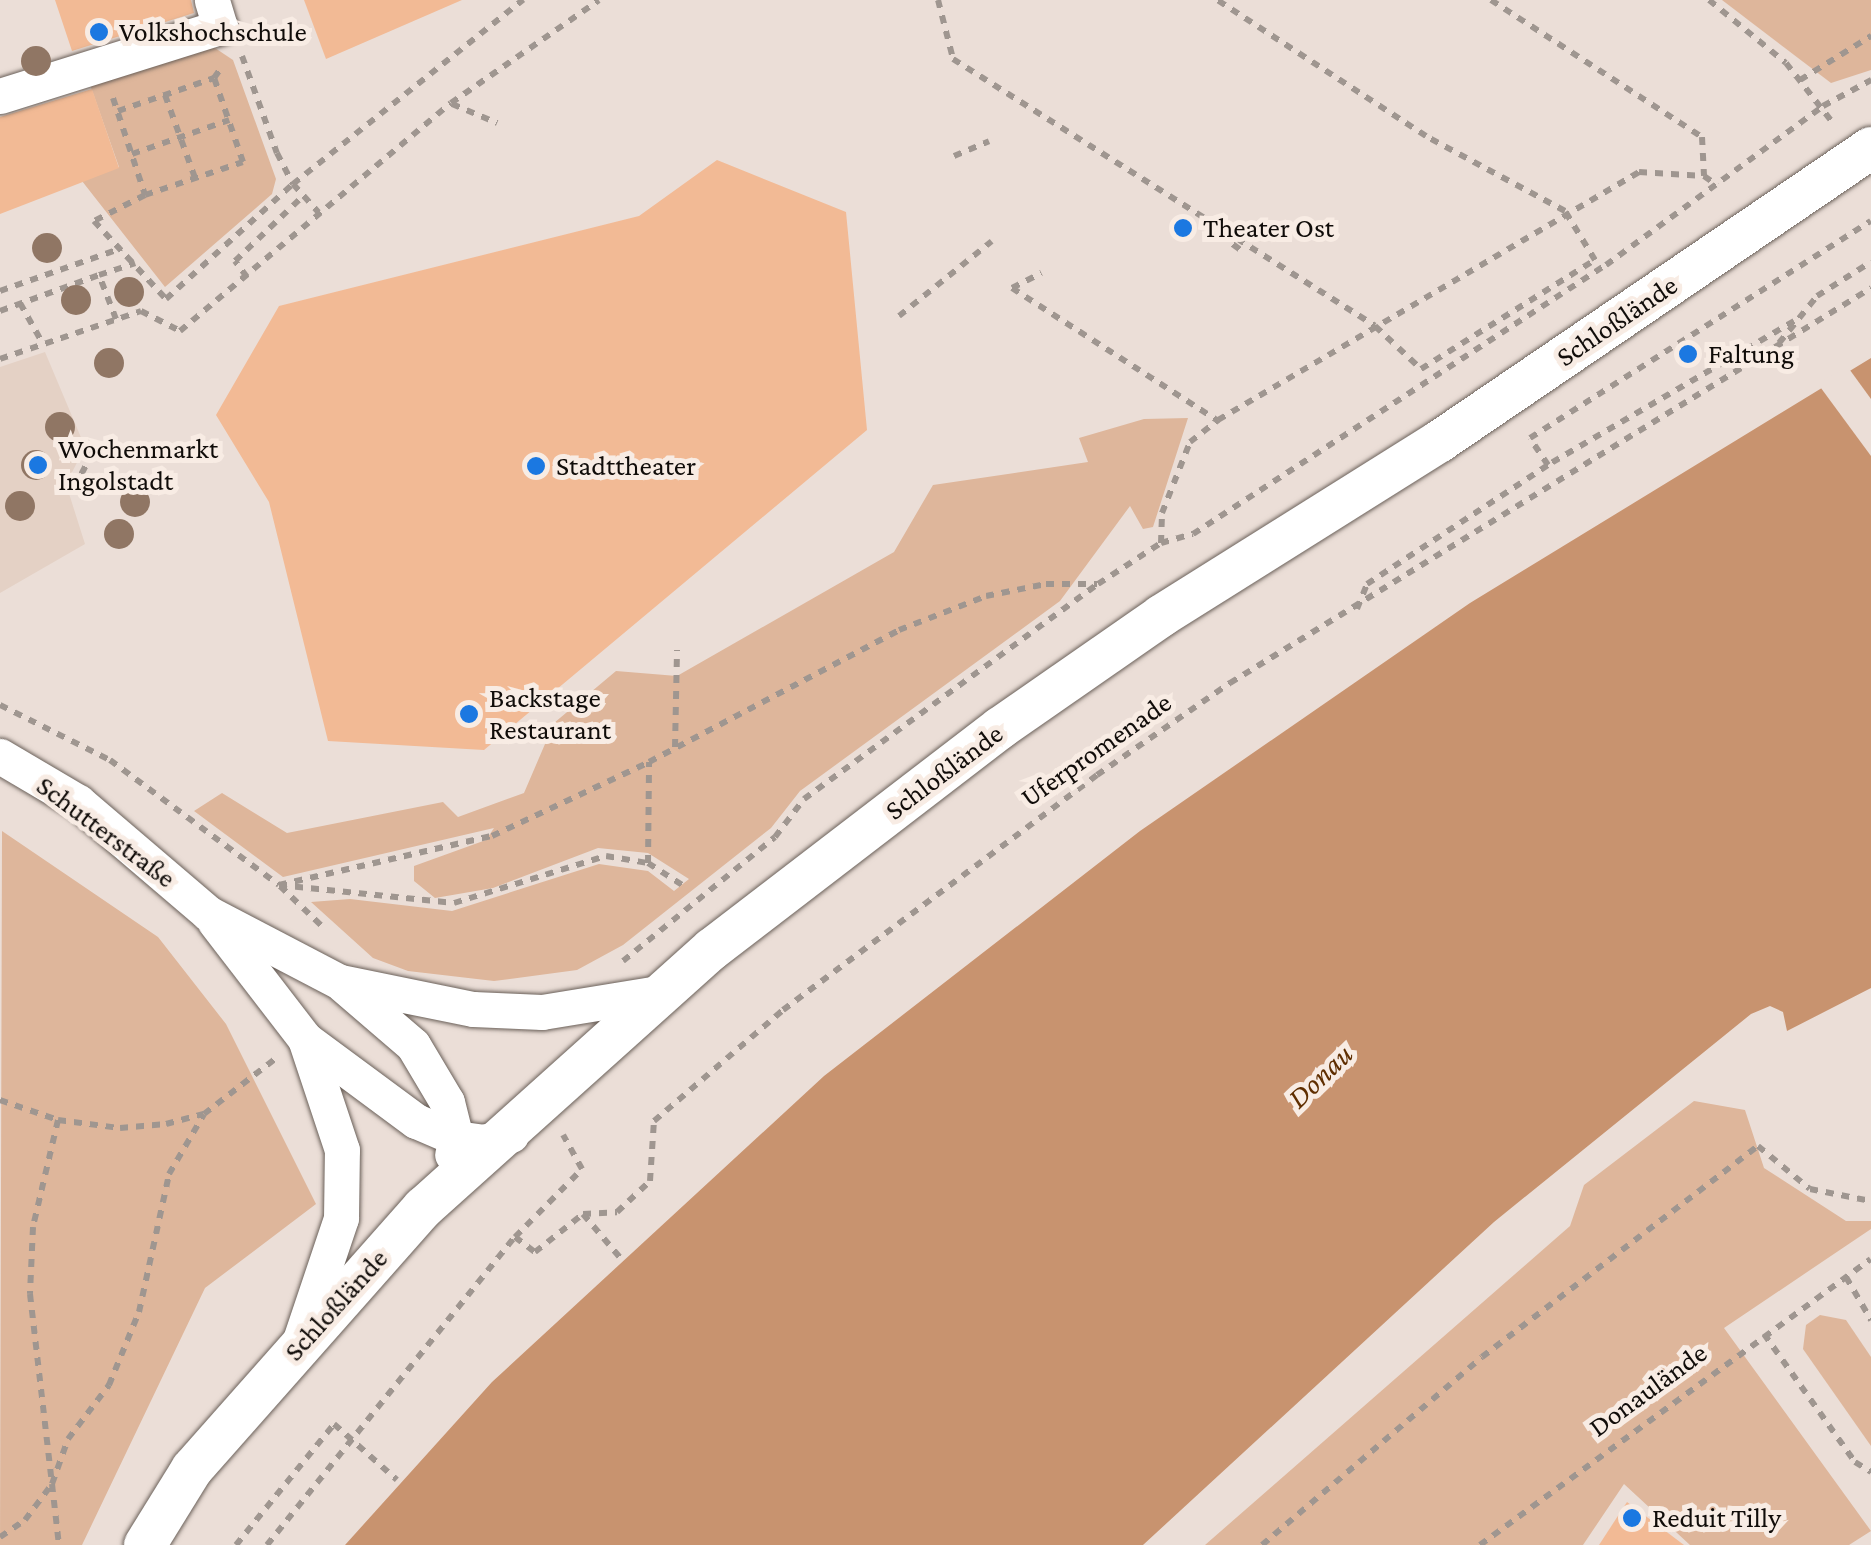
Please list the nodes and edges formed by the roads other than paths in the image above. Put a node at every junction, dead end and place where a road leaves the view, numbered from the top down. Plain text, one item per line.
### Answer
1 (212, 0) edge
2 (0, 96) edge
3 (1871, 148) edge
4 (0, 756) edge
5 (208, 913) junction
6 (340, 982) junction
7 (666, 992) junction
8 (305, 1040) junction
9 (511, 1135) junction
10 (456, 1138) junction
11 (423, 1208) junction
12 (296, 1350) junction
13 (146, 1545) edge

1 - 2 street
3 - 7 street, Schloßlände
4 - 5 street, Schutterstraße
5 - 6 street, Schutterstraße
5 - 8 street, Schutterstraße
6 - 7 street, Schutterstraße
6 - 10 street, Schutterstraße
7 - 9 street, Schloßlände
8 - 10 street, Schutterstraße
8 - 12 street, Schutterstraße
9 - 10 street, Schutterstraße
9 - 11 street, Schloßlände
10 - 11 street
11 - 12 street, Schloßlände
12 - 13 street, Schloßlände

